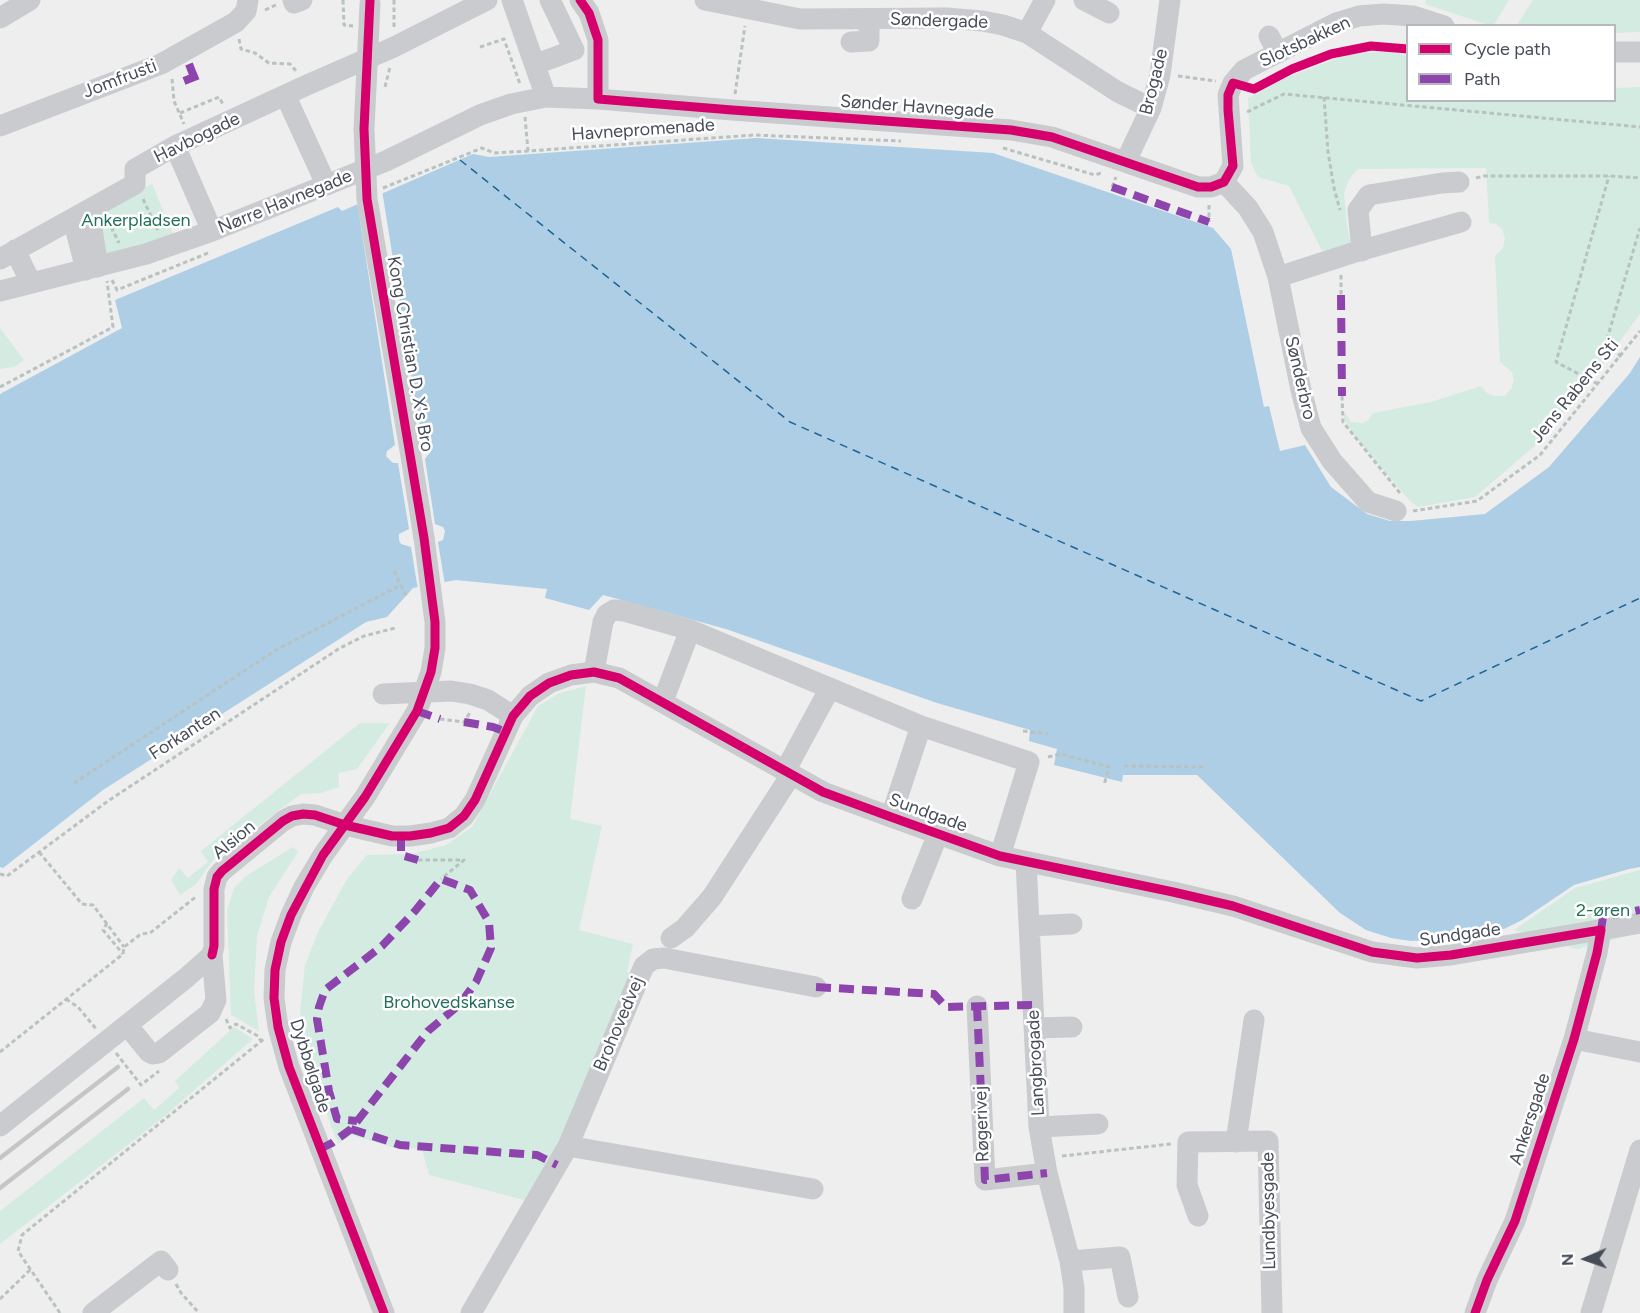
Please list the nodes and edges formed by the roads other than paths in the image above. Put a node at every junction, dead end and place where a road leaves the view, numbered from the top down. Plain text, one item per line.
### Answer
1 (30, 0) edge
2 (248, 0) edge
3 (293, 0) edge
4 (302, 0) edge
5 (487, 0) edge
6 (512, 0) edge
7 (550, 0) edge
8 (580, 0) edge
9 (705, 0) edge
10 (1045, 0) edge
11 (1084, 0) edge
12 (1170, 0) edge
13 (364, 4) edge
14 (1358, 8) edge
15 (1414, 8) edge
16 (1109, 13) dead end
17 (0, 18) edge
18 (869, 19) junction
19 (1441, 24) edge
20 (1027, 33) junction
21 (851, 42) dead end
22 (1616, 52) edge
23 (1640, 52) edge
24 (536, 64) junction
25 (288, 97) junction
26 (546, 97) junction
27 (598, 99) junction
28 (1151, 108) junction
29 (0, 126) edge
30 (175, 146) junction
31 (1126, 161) junction
32 (1224, 182) junction
33 (1459, 182) road end
34 (326, 184) junction
35 (89, 210) junction
36 (1461, 222) dead end
37 (212, 231) junction
38 (1362, 251) junction
39 (7, 255) edge
40 (96, 267) junction
41 (1278, 278) junction
42 (31, 284) junction
43 (0, 291) edge
44 (1405, 504) road end
45 (690, 630) junction
46 (594, 672) junction
47 (830, 688) junction
48 (383, 694) dead end
49 (663, 701) junction
50 (417, 711) joint
51 (513, 716) junction
52 (921, 726) junction
53 (788, 773) junction
54 (891, 817) junction
55 (345, 825) junction
56 (938, 834) junction
57 (1000, 856) junction
58 (1026, 862) junction
59 (912, 899) dead end
60 (1640, 923) edge
61 (1072, 924) dead end
62 (1029, 926) junction
63 (1601, 930) junction
64 (670, 939) dead end
65 (212, 955) junction
66 (816, 987) dead end
67 (977, 1006) dead end
68 (1254, 1020) dead end
69 (127, 1025) junction
70 (1072, 1026) dead end
71 (1034, 1028) junction
72 (1574, 1039) junction
73 (1640, 1052) edge
74 (1098, 1124) dead end
75 (0, 1126) edge
76 (1039, 1127) junction
77 (1236, 1142) junction
78 (568, 1146) junction
79 (1640, 1150) edge
80 (1045, 1165) junction
81 (813, 1189) dead end
82 (1198, 1216) dead end
83 (1070, 1261) junction
84 (168, 1270) road end
85 (1128, 1297) dead end
86 (93, 1313) edge
87 (384, 1313) edge
88 (471, 1313) edge
89 (1074, 1313) edge
90 (1272, 1313) edge
91 (1474, 1313) edge
92 (1591, 1313) edge

1 - 17 street
2 - 29 street, Jomfrusti
3 - 4 street
5 - 25 street, Havbogade
6 - 24 street
7 - 24 street
8 - 27 street
9 - 18 street, Søndergade
10 - 20 street
11 - 16 street
12 - 28 street, Brogade
13 - 50 street, Kong Christian D. X's Bro, bridge
14 - 15 street, Slotsbakken
14 - 32 street, Slotsbakken
15 - 19 street, Slotsbakken
18 - 20 street, Søndergade
18 - 21 street
20 - 28 street, Søndergade
22 - 23 street
24 - 26 street
25 - 30 street, Havbogade
25 - 34 street
26 - 27 street, Nørre Havnegade
26 - 34 street, Nørre Havnegade
27 - 31 street, Sønder Havnegade
28 - 31 street, Brogade
30 - 35 street, Havbogade
30 - 37 street
31 - 32 street, Sønder Havnegade
32 - 41 street, Sønderbro
33 - 38 street
34 - 37 street, Nørre Havnegade
35 - 39 street
35 - 40 street
36 - 38 street
37 - 40 street, Nørre Havnegade
38 - 41 street
39 - 42 street
40 - 42 street, Nørre Havnegade
41 - 44 street, Sønderbro
42 - 43 street, Nørre Havnegade
45 - 46 street
45 - 47 street
45 - 49 street
46 - 49 street, Sundgade
46 - 51 street, Sundgade
47 - 52 street
47 - 53 street
48 - 51 street
49 - 53 street, Sundgade
50 - 55 street, Dybbølgade
51 - 55 street, Sundgade
52 - 54 street
52 - 57 street
53 - 54 street, Sundgade
53 - 64 street
54 - 56 street, Sundgade
55 - 65 street, Alsion
55 - 87 street, Dybbølgade
56 - 57 street, Sundgade
56 - 59 street
57 - 58 street, Sundgade
58 - 62 street, Langbrogade
58 - 63 street, Sundgade
60 - 63 street, Sundgade
61 - 62 street
62 - 71 street, Langbrogade
63 - 72 street, Ankersgade
65 - 69 street
65 - 69 street, Alsion
66 - 78 street, Brohovedvej
67 - 80 street, Røgerivej
68 - 77 street, Lundbyesgade
69 - 75 street
70 - 71 street
71 - 76 street, Langbrogade
72 - 73 street
72 - 91 street, Ankersgade
74 - 76 street
76 - 80 street, Langbrogade
77 - 82 street, Lundbyesgade
77 - 90 street, Lundbyesgade
78 - 81 street
78 - 88 street, Brohovedvej
79 - 92 street
80 - 83 street, Langbrogade
83 - 85 street
83 - 89 street, Langbrogade
84 - 86 street

